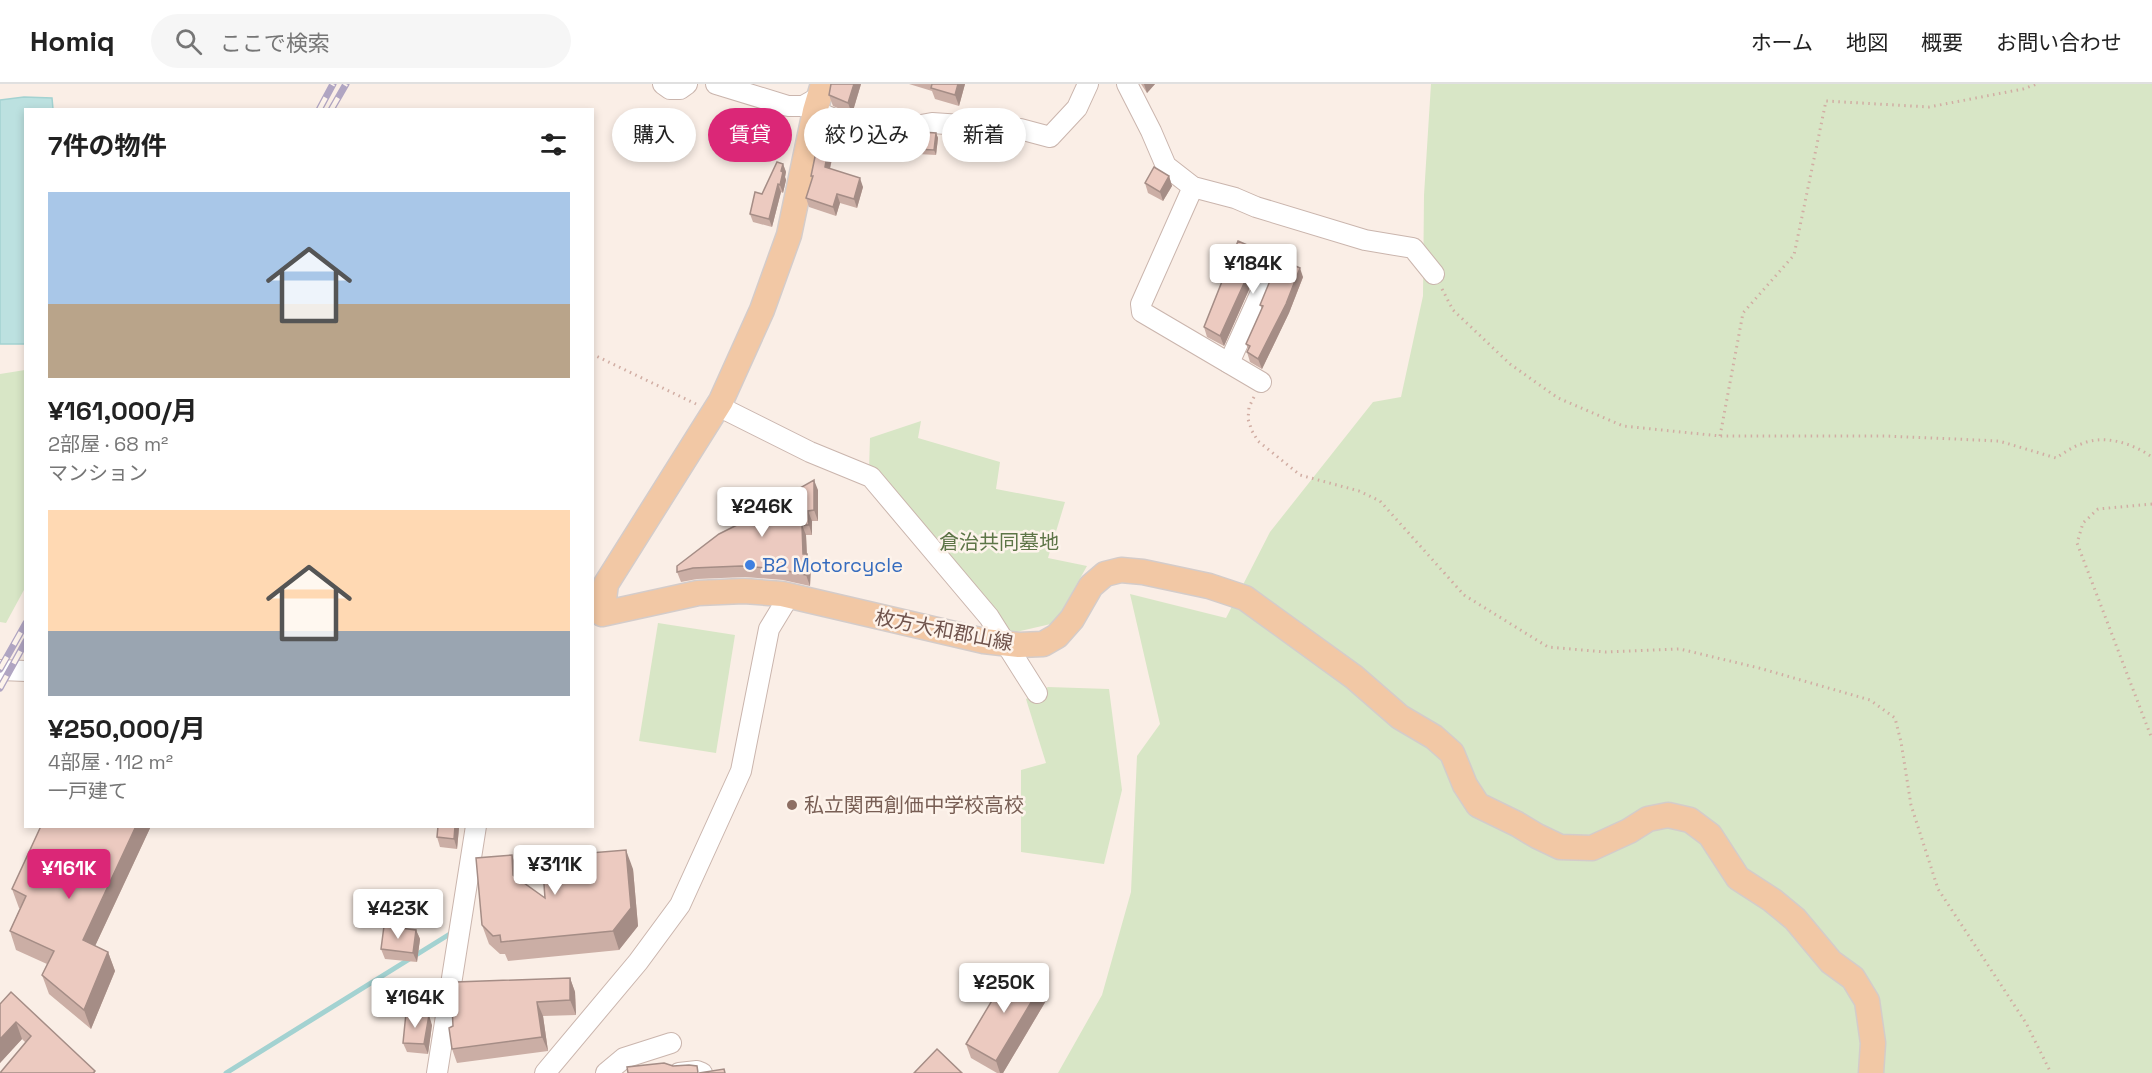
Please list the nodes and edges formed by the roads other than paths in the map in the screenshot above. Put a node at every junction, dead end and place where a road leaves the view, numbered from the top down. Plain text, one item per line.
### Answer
1 (663, 84) edge
2 (687, 84) edge
3 (1088, 84) edge
4 (1127, 84) edge
5 (728, 86) edge
6 (819, 97) edge
7 (1194, 187) junction
8 (1434, 274) road end
9 (1266, 281) dead end
10 (1229, 363) junction
11 (1261, 382) road end
12 (716, 409) junction
13 (789, 596) junction
14 (597, 616) edge
15 (1006, 644) junction
16 (0, 670) edge
17 (24, 671) edge
18 (1037, 693) dead end
19 (476, 828) edge
20 (671, 1043) dead end
21 (437, 1073) edge
22 (545, 1073) edge
23 (606, 1073) edge
24 (679, 1073) edge
25 (702, 1073) edge
26 (1871, 1073) edge

1 - 2 street
3 - 6 street
4 - 7 street
5 - 6 street
6 - 12 main road, 枚方大和郡山線
7 - 8 street
7 - 10 street
9 - 10 street
10 - 11 street
12 - 14 main road, 枚方大和郡山線
12 - 15 street
13 - 14 main road, 枚方大和郡山線
13 - 15 main road, 枚方大和郡山線
13 - 22 street
15 - 18 street
15 - 26 main road, 枚方大和郡山線
16 - 17 street
19 - 21 street
20 - 23 street
24 - 25 street

